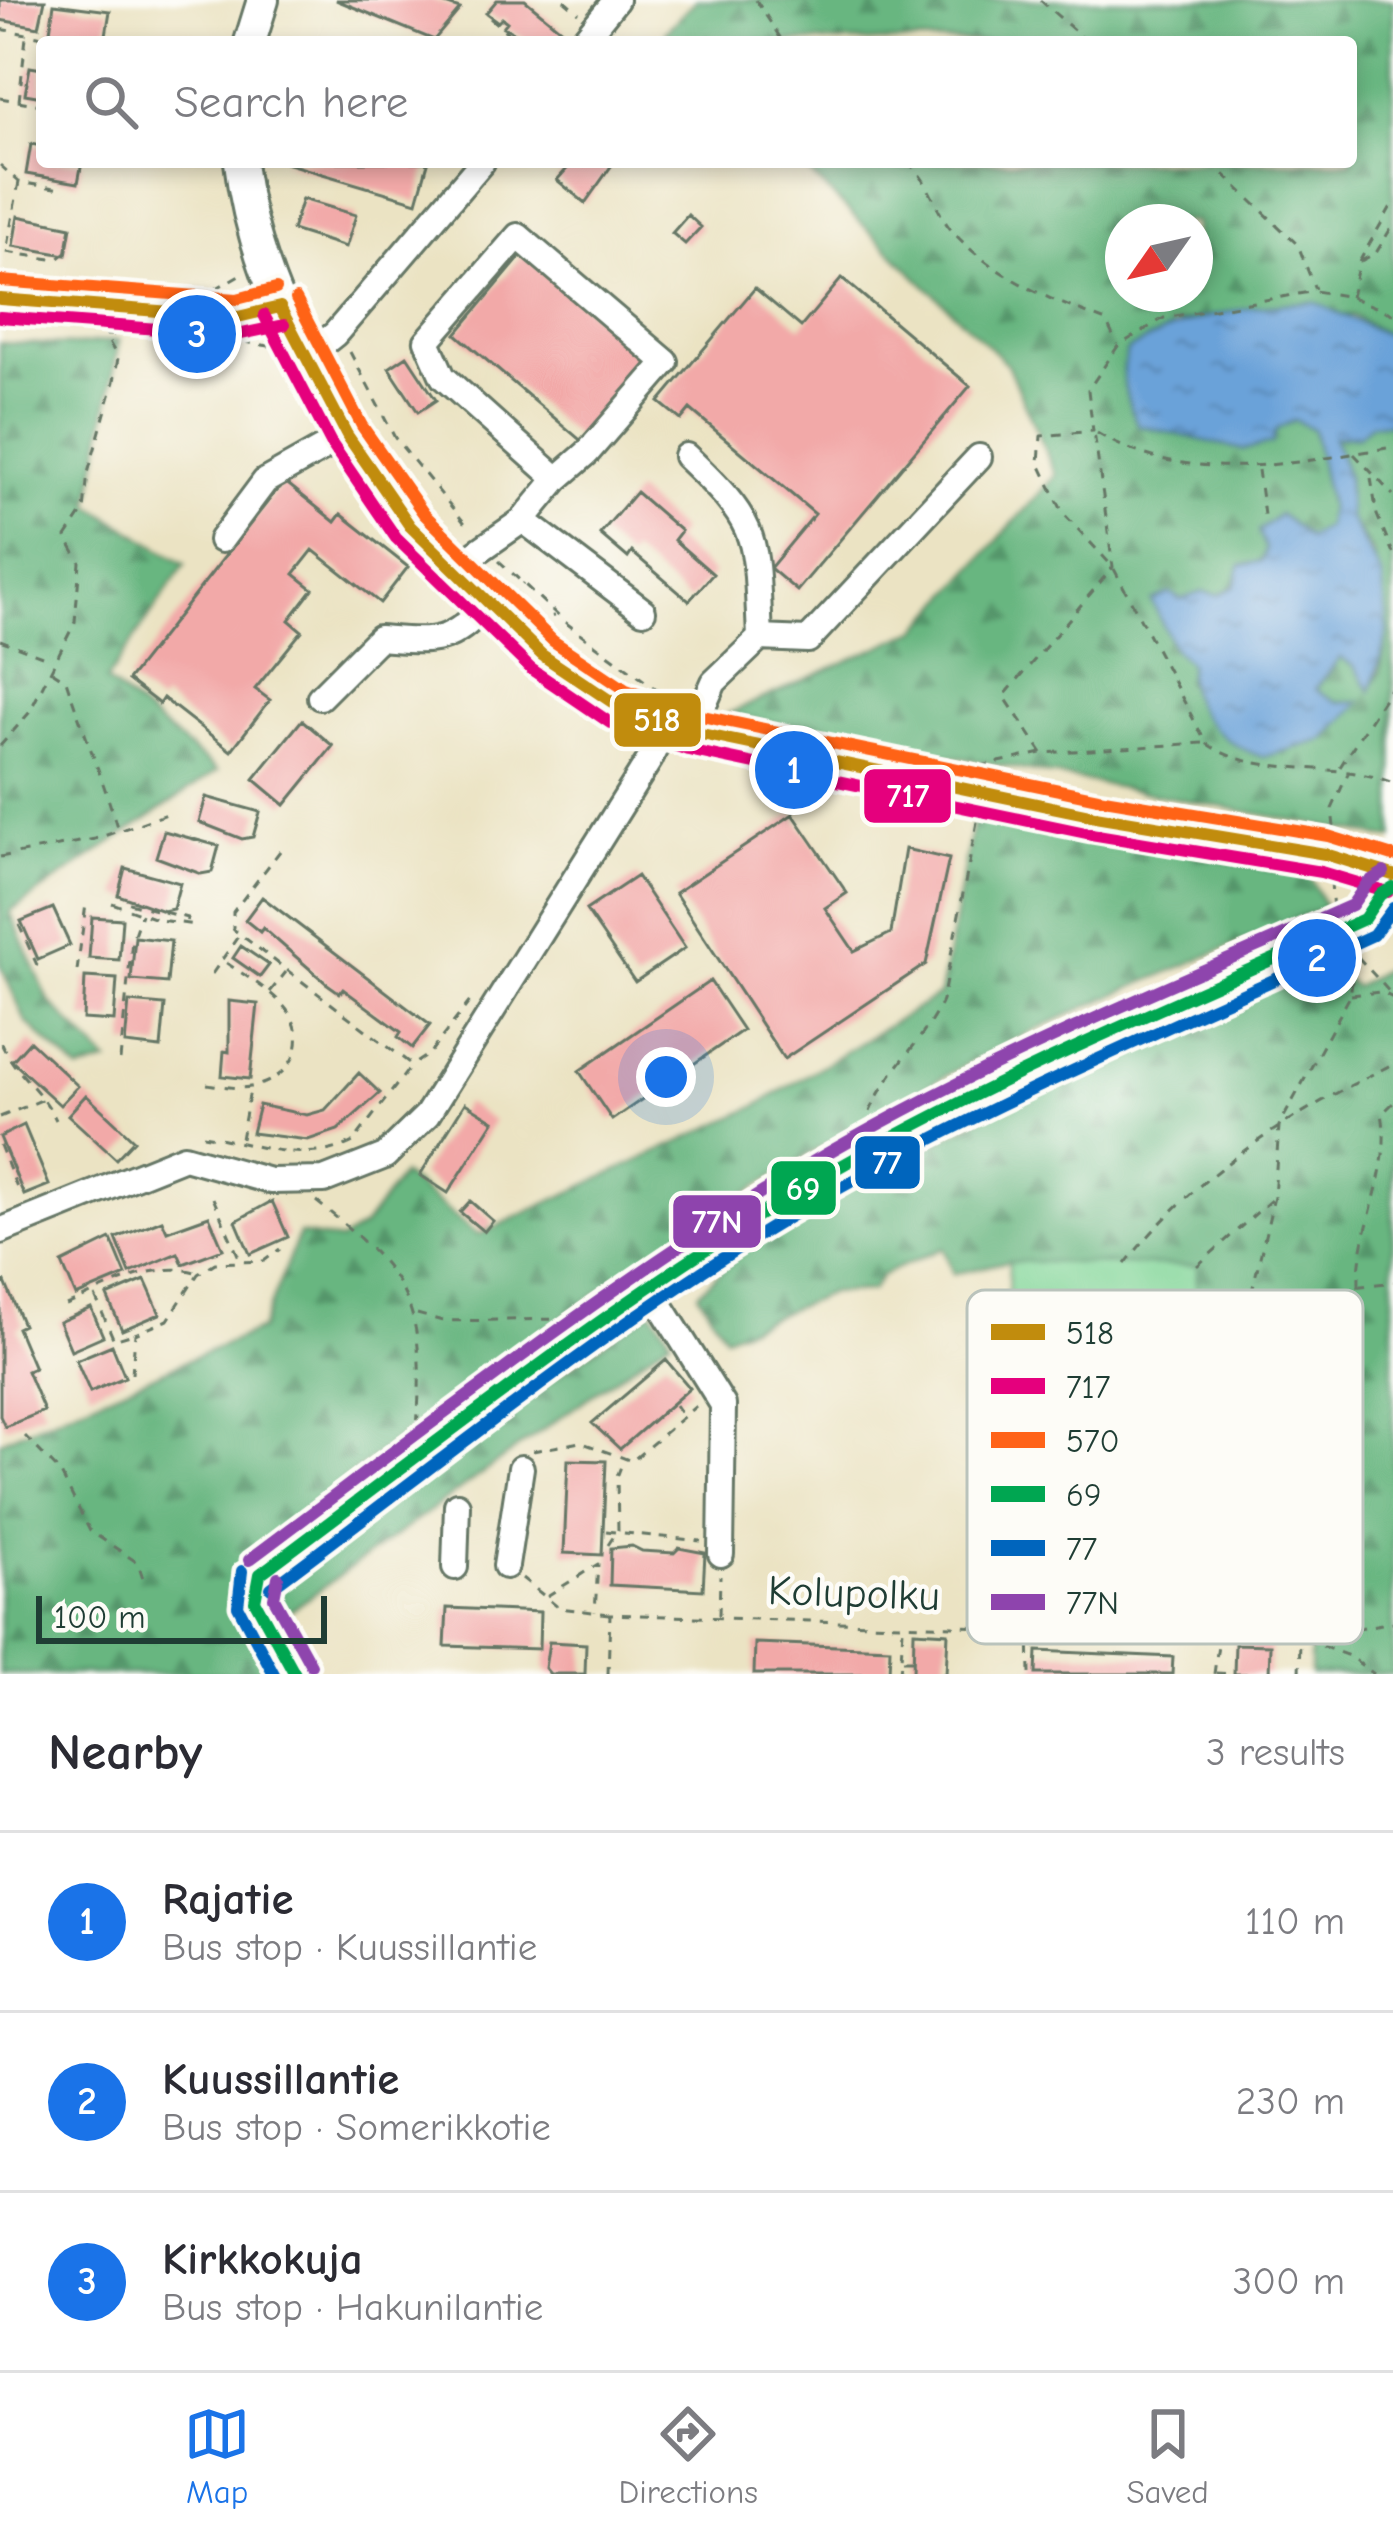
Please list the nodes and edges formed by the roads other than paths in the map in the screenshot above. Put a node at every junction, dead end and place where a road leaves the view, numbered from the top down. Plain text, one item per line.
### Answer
1 (263, 0) edge
2 (616, 0) edge
3 (252, 36) edge
4 (587, 36) edge
5 (241, 168) edge
6 (477, 168) edge
7 (0, 299) edge
8 (280, 307) junction
9 (306, 358) junction
10 (347, 435) junction
11 (686, 456) dead end
12 (979, 457) dead end
13 (557, 479) junction
14 (523, 520) junction
15 (221, 540) dead end
16 (451, 570) junction
17 (498, 602) junction
18 (643, 610) dead end
19 (760, 638) junction
20 (320, 697) dead end
21 (679, 728) junction
22 (1393, 875) edge
23 (1393, 887) edge
24 (1393, 908) edge
25 (1364, 919) junction
26 (0, 1231) edge
27 (648, 1285) junction
28 (521, 1468) road end
29 (457, 1505) dead end
30 (721, 1548) road end
31 (506, 1566) road end
32 (455, 1567) dead end
33 (295, 1674) edge

1 - 3 main road
2 - 4 street
5 - 8 main road
6 - 9 street
7 - 8 main road
8 - 9 main road
9 - 10 main road
10 - 15 street
10 - 16 main road
11 - 19 street
12 - 19 street
13 - 13 street
13 - 14 street
14 - 16 street
14 - 18 street
16 - 17 main road
17 - 20 street
17 - 21 main road
19 - 21 street
21 - 22 main road
21 - 26 street
23 - 25 street
24 - 25 street
25 - 27 street
27 - 30 street
27 - 33 street
28 - 31 street
29 - 32 street

